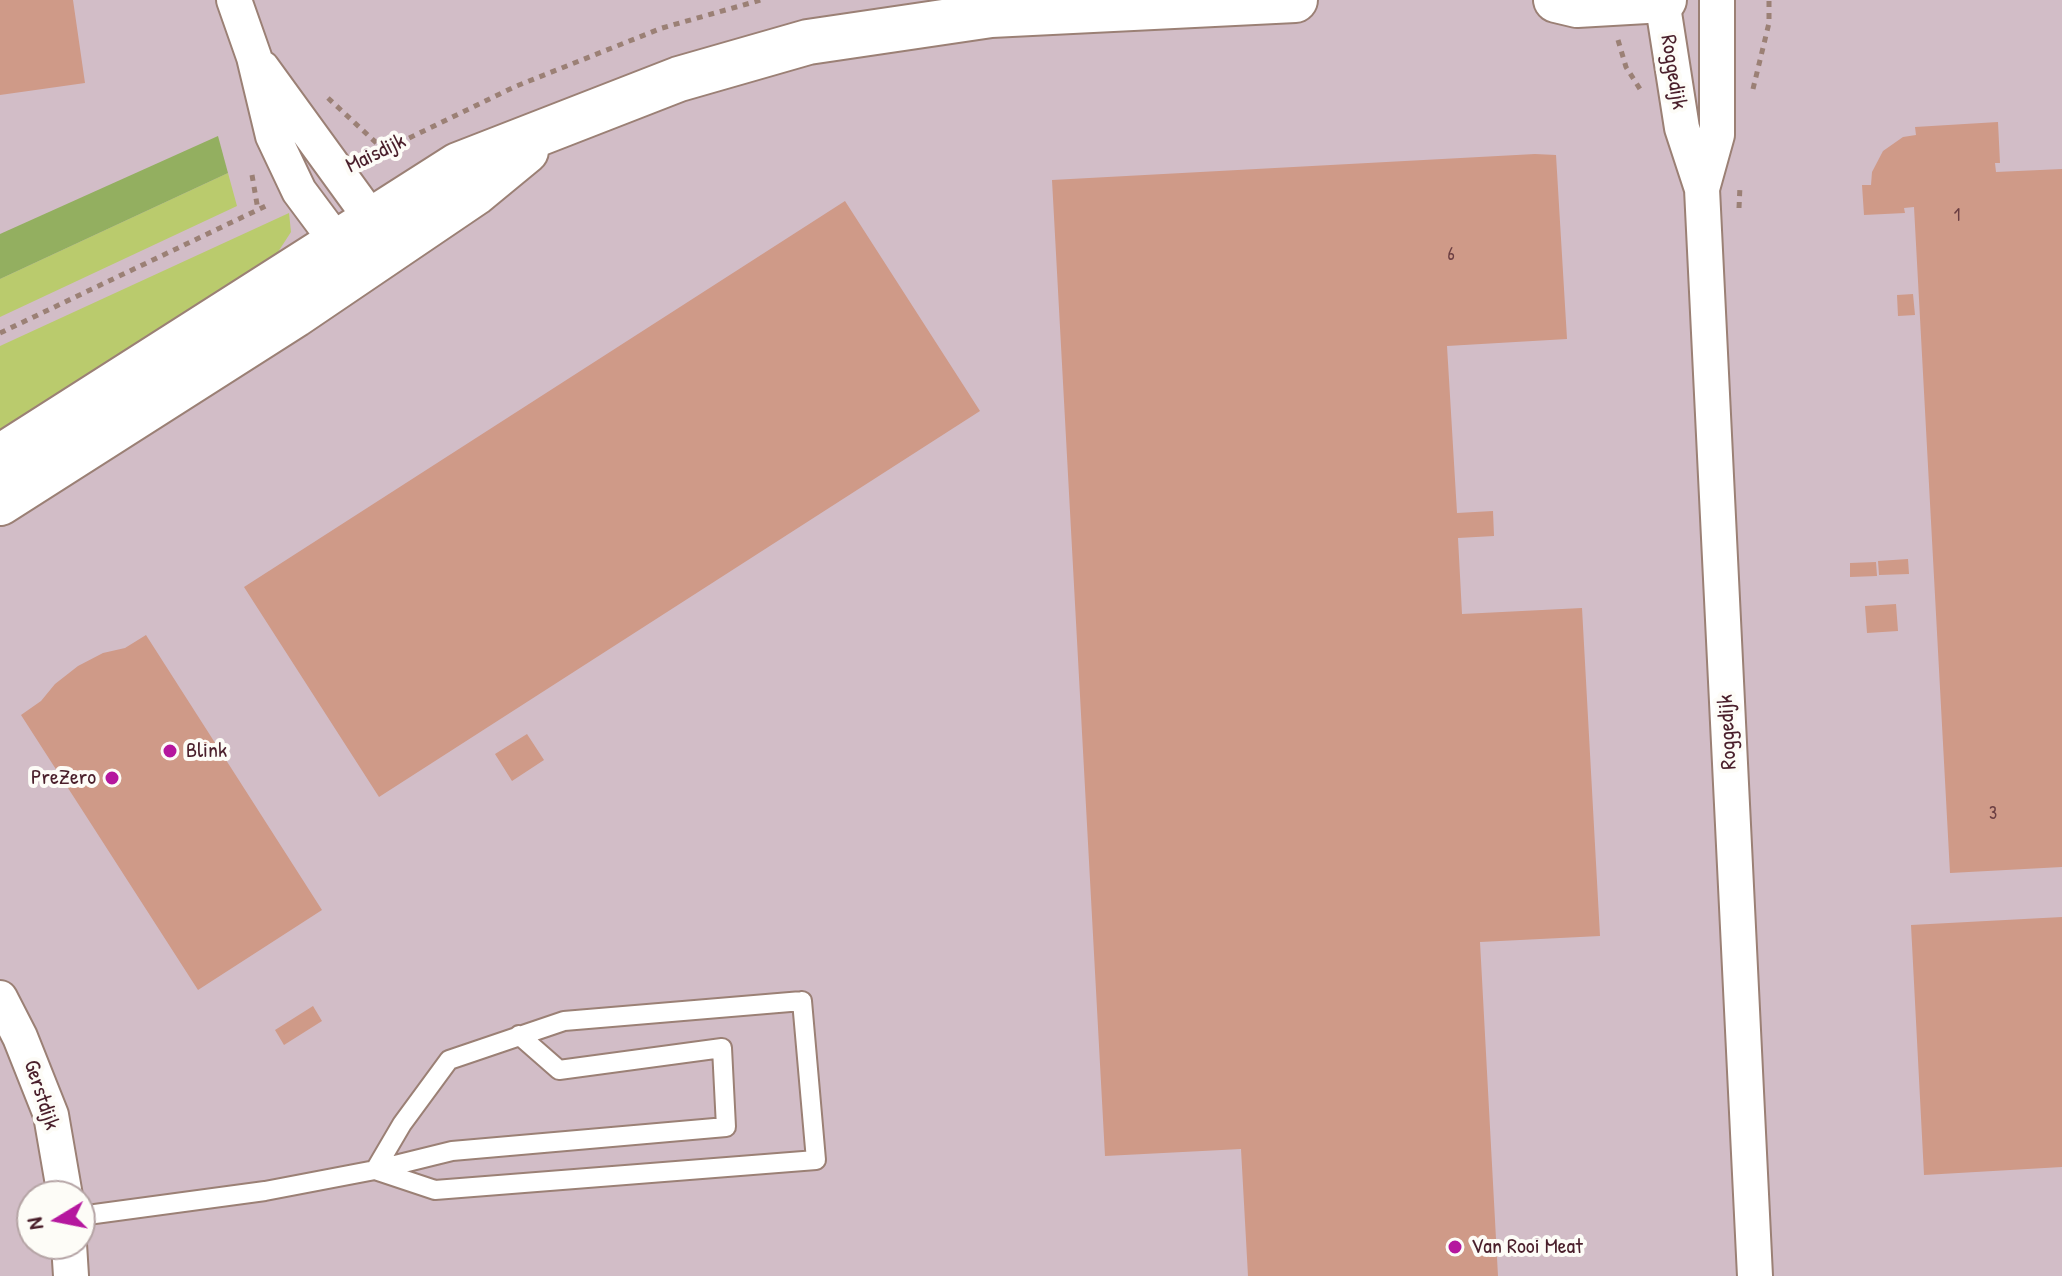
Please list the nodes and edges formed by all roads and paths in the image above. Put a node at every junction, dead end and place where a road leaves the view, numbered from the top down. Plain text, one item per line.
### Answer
1 (234, 0) edge
2 (761, 0) edge
3 (1295, 0) edge
4 (1556, 0) edge
5 (1663, 0) edge
6 (1717, 0) edge
7 (254, 57) junction
8 (340, 172) junction
9 (1702, 189) junction
10 (299, 191) junction
11 (363, 241) junction
12 (0, 333) edge
13 (0, 457) edge
14 (0, 503) edge
15 (0, 998) edge
16 (519, 1035) junction
17 (375, 1170) junction
18 (62, 1180) edge
19 (96, 1214) edge
20 (1755, 1276) edge

1 - 7 street
2 - 8 path, Maisdijk
3 - 11 street
4 - 5 street
5 - 9 street, Roggedijk
6 - 9 street, Roggedijk
7 - 8 street
7 - 10 street
8 - 11 street
9 - 20 street, Roggedijk
10 - 11 street
10 - 12 path
11 - 13 street
11 - 14 street
15 - 18 street, Gerstdijk
16 - 17 lane
16 - 17 lane
16 - 17 lane
17 - 19 lane

